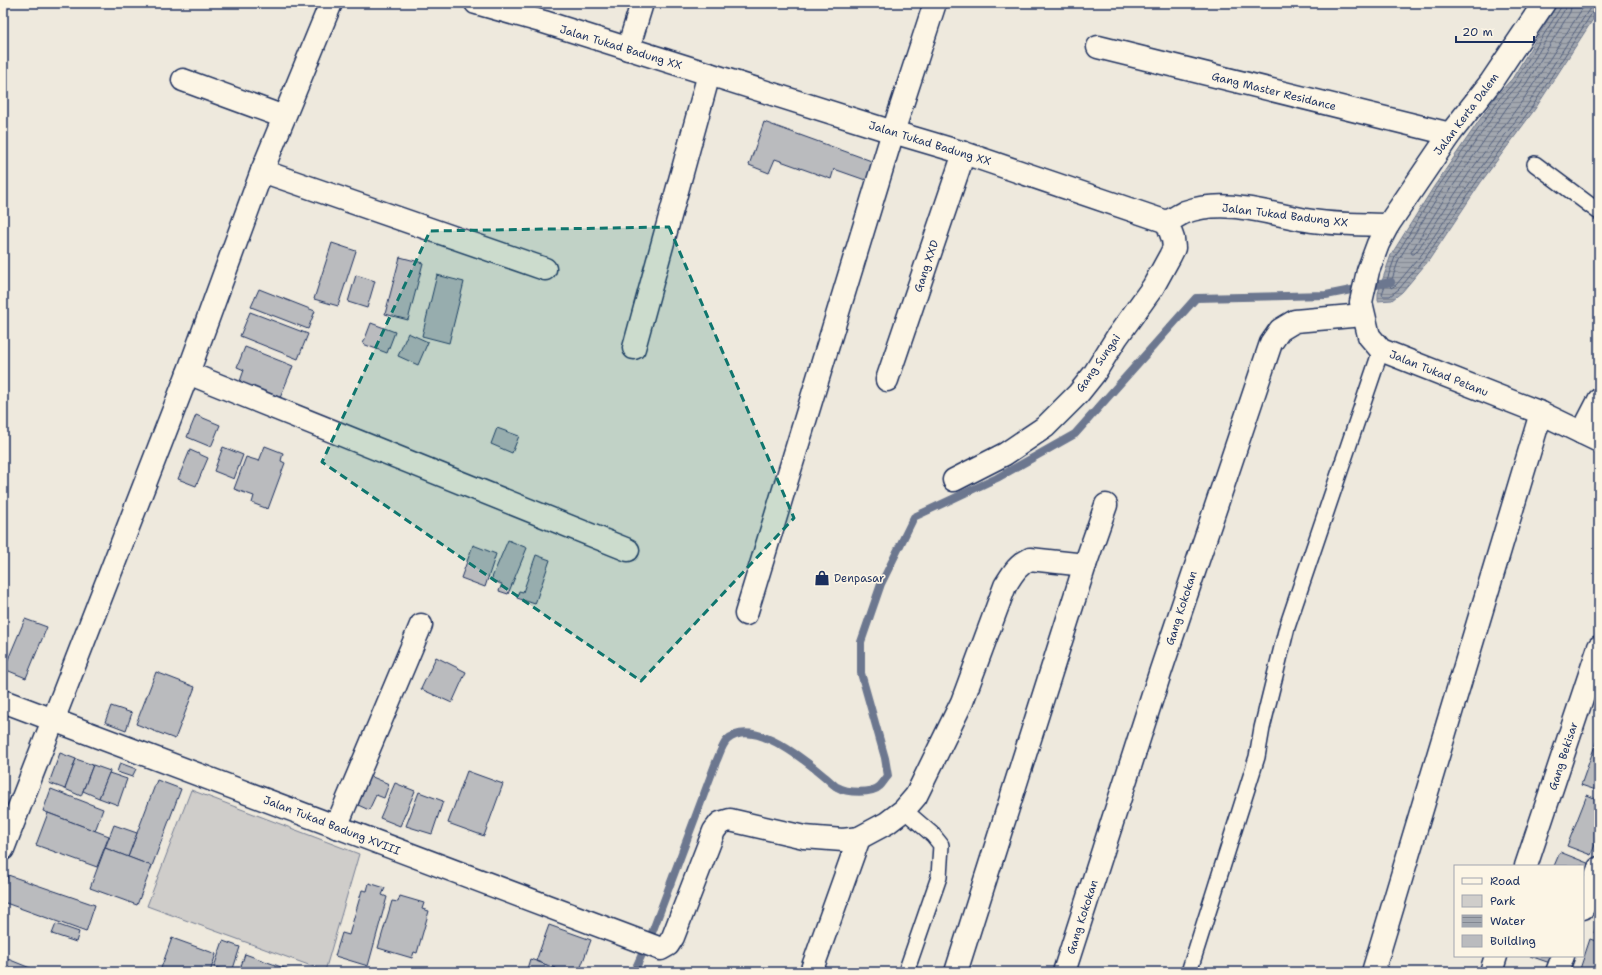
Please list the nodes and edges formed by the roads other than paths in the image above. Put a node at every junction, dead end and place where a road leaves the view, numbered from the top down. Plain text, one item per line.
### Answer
1 (331, 3) edge
2 (642, 3) edge
3 (935, 3) edge
4 (1544, 3) edge
5 (489, 5) edge
6 (1098, 47) dead end
7 (628, 49) junction
8 (709, 74) junction
9 (183, 80) dead end
10 (284, 117) junction
11 (893, 132) junction
12 (1450, 134) junction
13 (964, 152) junction
14 (1535, 164) dead end
15 (262, 171) junction
16 (1599, 212) edge
17 (1167, 222) junction
18 (1388, 225) junction
19 (545, 269) dead end
20 (1362, 309) junction
21 (634, 348) dead end
22 (1380, 350) junction
23 (188, 373) junction
24 (888, 380) dead end
25 (1599, 400) edge
26 (1541, 413) junction
27 (1591, 437) edge
28 (954, 480) dead end
29 (1106, 504) dead end
30 (628, 550) dead end
31 (1085, 565) junction
32 (746, 614) dead end
33 (421, 625) dead end
34 (1599, 647) edge
35 (3, 700) edge
36 (53, 719) junction
37 (904, 810) junction
38 (336, 827) junction
39 (859, 838) junction
40 (3, 849) edge
41 (1526, 865) edge
42 (1599, 868) edge
43 (1584, 906) edge
44 (1496, 957) edge
45 (1564, 957) edge
46 (811, 972) edge
47 (906, 972) edge
48 (956, 972) edge
49 (1064, 972) edge
50 (1189, 972) edge
51 (1373, 972) edge
52 (1491, 972) edge
53 (1557, 972) edge

1 - 10 street
2 - 7 street
3 - 11 street
4 - 12 street, Jalan Kerta Dalem
5 - 7 street, Jalan Tukad Badung XX
6 - 12 street, Gang Master Residance
7 - 8 street, Jalan Tukad Badung XX
8 - 11 street, Jalan Tukad Badung XX
8 - 21 street
9 - 10 street
10 - 15 street
11 - 13 street, Jalan Tukad Badung XX
11 - 32 street
12 - 18 street, Jalan Kerta Dalem
13 - 17 street, Jalan Tukad Badung XX
13 - 24 street, Gang XXD
14 - 16 lane
15 - 19 street
15 - 23 street
17 - 18 street, Jalan Tukad Badung XX
17 - 28 street, Gang Sungai
18 - 20 street
20 - 22 street, Jalan Tukad Petanu
20 - 49 street, Gang Kokokan
22 - 26 street, Jalan Tukad Petanu
22 - 50 lane
23 - 30 street
23 - 36 street
25 - 27 street
26 - 27 street, Jalan Tukad Petanu
26 - 51 street
29 - 31 street
31 - 37 street
31 - 48 street
33 - 38 street
34 - 41 street, Gang Bekisar
35 - 36 street, Jalan Tukad Badung XVIII
36 - 38 street, Jalan Tukad Badung XVIII
36 - 40 street
37 - 39 street
37 - 47 lane
38 - 39 street, Jalan Tukad Badung XVIII
39 - 46 street
42 - 43 street
44 - 52 street
45 - 53 street

